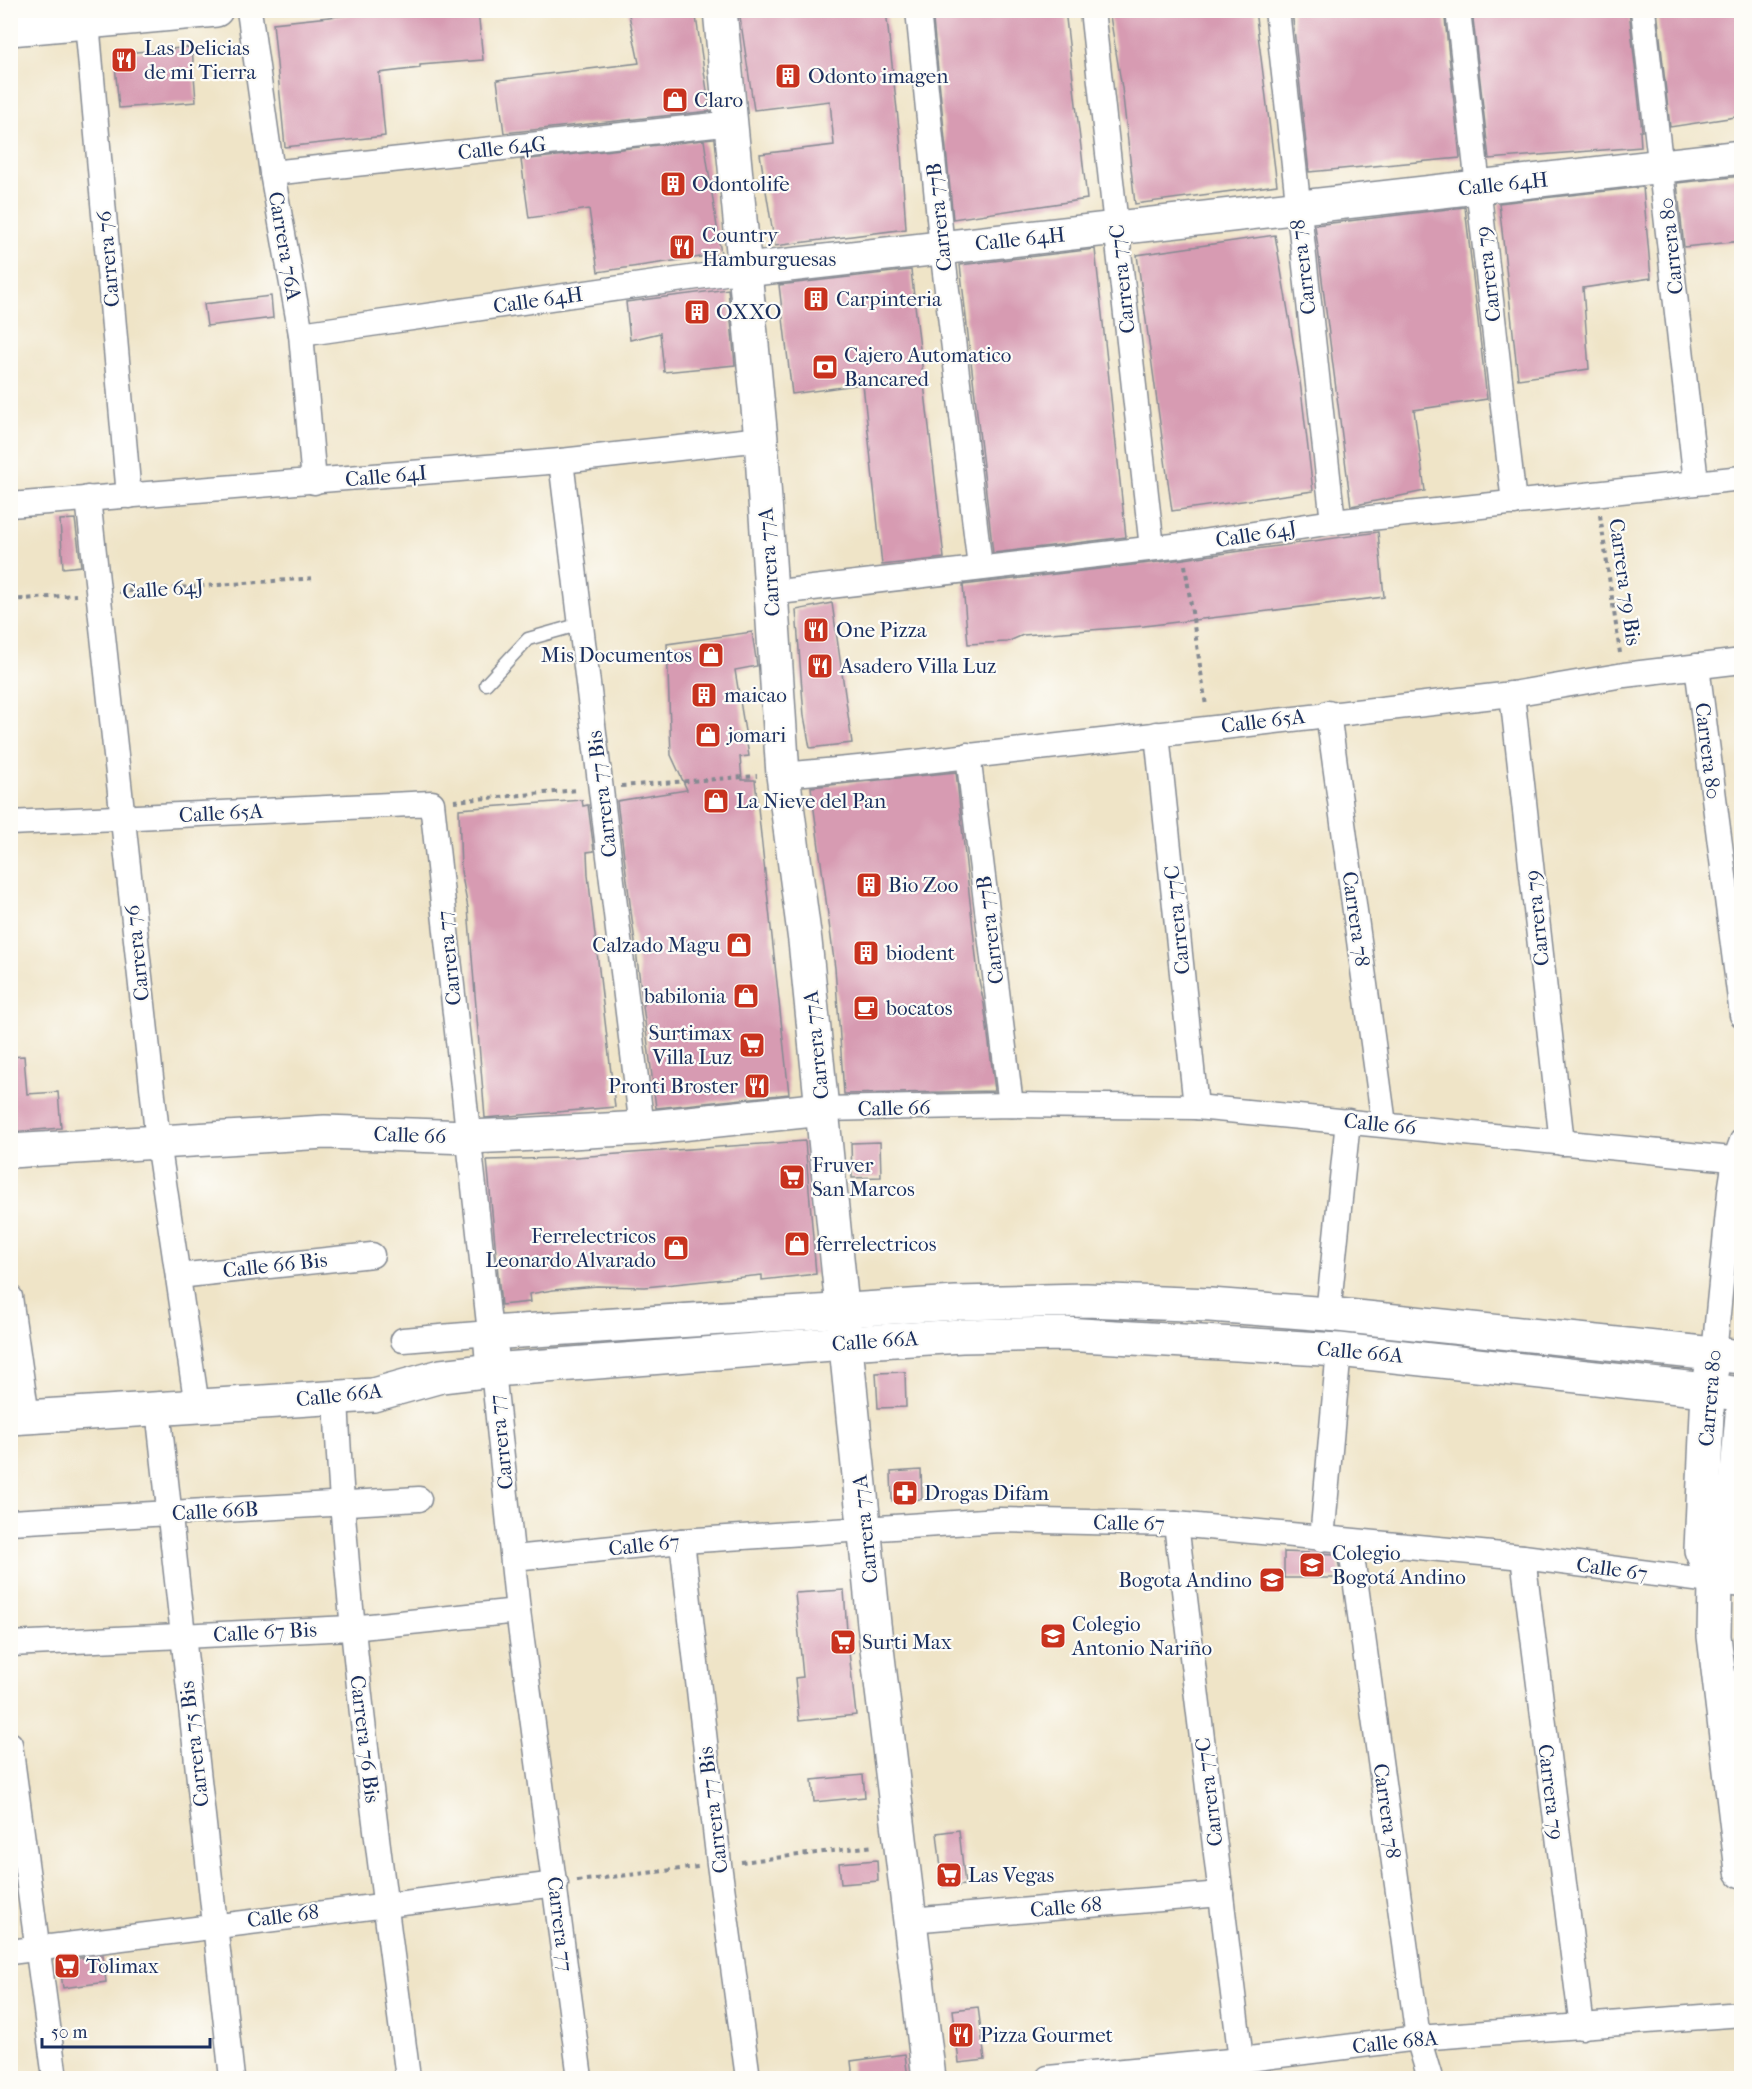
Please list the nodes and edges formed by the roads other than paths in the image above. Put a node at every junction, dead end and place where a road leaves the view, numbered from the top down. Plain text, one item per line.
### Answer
1 (216, 10) edge
2 (249, 10) edge
3 (720, 10) edge
4 (918, 10) edge
5 (1092, 10) edge
6 (1276, 10) edge
7 (1458, 10) edge
8 (1643, 10) edge
9 (87, 22) junction
10 (10, 29) edge
11 (733, 123) junction
12 (1742, 157) edge
13 (1662, 166) junction
14 (272, 173) junction
15 (1477, 187) junction
16 (1296, 207) junction
17 (1116, 228) junction
18 (942, 248) junction
19 (746, 270) junction
20 (301, 334) junction
21 (761, 439) junction
22 (561, 461) junction
23 (1742, 478) edge
24 (314, 482) junction
25 (1696, 482) junction
26 (129, 496) junction
27 (88, 498) junction
28 (1514, 502) junction
29 (10, 505) edge
30 (1333, 522) junction
31 (1152, 548) junction
32 (980, 567) junction
33 (770, 593) junction
34 (581, 624) junction
35 (1742, 661) edge
36 (1697, 666) junction
37 (486, 684) dead end
38 (1512, 694) junction
39 (1328, 713) junction
40 (1158, 734) junction
41 (969, 755) junction
42 (783, 775) junction
43 (432, 803) joint
44 (122, 818) junction
45 (10, 822) edge
46 (1742, 1015) edge
47 (1011, 1105) junction
48 (1196, 1107) junction
49 (823, 1109) junction
50 (1348, 1121) junction
51 (1384, 1124) junction
52 (642, 1128) junction
53 (468, 1137) junction
54 (158, 1142) junction
55 (1562, 1143) junction
56 (10, 1151) edge
57 (1739, 1154) edge
58 (372, 1255) dead end
59 (178, 1276) junction
60 (10, 1297) edge
61 (842, 1309) junction
62 (1328, 1314) junction
63 (490, 1333) junction
64 (403, 1340) dead end
65 (845, 1343) junction
66 (1339, 1350) junction
67 (1728, 1356) edge
68 (494, 1370) junction
69 (1708, 1390) junction
70 (1742, 1394) edge
71 (336, 1398) junction
72 (197, 1406) junction
73 (158, 1409) junction
74 (1742, 1415) edge
75 (19, 1418) edge
76 (419, 1499) dead end
77 (340, 1505) junction
78 (168, 1514) junction
79 (10, 1522) edge
80 (1176, 1524) junction
81 (865, 1530) junction
82 (1323, 1539) junction
83 (682, 1541) junction
84 (1350, 1542) junction
85 (1523, 1557) junction
86 (514, 1558) junction
87 (1728, 1584) edge
88 (518, 1611) junction
89 (351, 1628) junction
90 (182, 1636) junction
91 (10, 1644) edge
92 (10, 1744) edge
93 (1742, 1871) edge
94 (556, 1884) junction
95 (1221, 1894) junction
96 (386, 1904) junction
97 (910, 1920) junction
98 (215, 1925) junction
99 (38, 1949) junction
100 (10, 1952) edge
101 (1742, 2014) edge
102 (1582, 2027) junction
103 (1418, 2038) junction
104 (1241, 2060) junction
105 (55, 2079) edge
106 (232, 2079) edge
107 (408, 2079) edge
108 (580, 2079) edge
109 (748, 2079) edge
110 (929, 2079) edge
111 (1048, 2079) edge
112 (1430, 2079) edge

1 - 9 street
2 - 14 street, Carrera 76A
3 - 11 street, Carrera 77A
4 - 18 street, Carrera 77B
5 - 17 street, Carrera 77C
6 - 16 street, Carrera 78
7 - 15 street, Carrera 79
8 - 13 street, Carrera 80
9 - 10 street
9 - 26 street, Carrera 76
11 - 14 street, Calle 64G
11 - 19 street, Carrera 77A
12 - 13 street, Calle 64H
13 - 15 street, Calle 64H
13 - 25 street, Carrera 80
14 - 20 street, Carrera 76A
15 - 16 street, Calle 64H
15 - 28 street, Carrera 79
16 - 17 street, Calle 64H
16 - 30 street, Carrera 78
17 - 18 street, Calle 64H
17 - 31 street, Carrera 77C
18 - 19 street, Calle 64H
18 - 32 street, Carrera 77B
19 - 20 street, Calle 64H
19 - 21 street, Carrera 77A
20 - 24 street, Carrera 76A
21 - 22 street, Calle 64I
21 - 33 street, Carrera 77A
22 - 24 street, Calle 64I
22 - 34 street, Carrera 77 Bis
23 - 25 street, Calle 64J
24 - 26 street, Calle 64I
25 - 28 street, Calle 64J
26 - 27 street, Calle 64I
27 - 29 street, Calle 64I
27 - 44 street, Carrera 76
28 - 30 street, Calle 64J
30 - 31 street, Calle 64J
31 - 32 street, Calle 64J
32 - 33 street, Calle 64J
33 - 42 street, Carrera 77A
34 - 37 lane
34 - 52 street, Carrera 77 Bis
35 - 36 street, Calle 65A
36 - 38 street, Calle 65A
36 - 46 street, Carrera 80
38 - 39 street, Calle 65A
38 - 55 street, Carrera 79
39 - 40 street, Calle 65A
39 - 51 street, Carrera 78
40 - 41 street, Calle 65A
40 - 48 street, Carrera 77C
41 - 42 street, Calle 65A
41 - 47 street, Carrera 77B
42 - 49 street, Carrera 77A
43 - 44 street, Calle 65A
43 - 53 street, Carrera 77
44 - 45 street, Calle 65A
44 - 54 street, Carrera 76
47 - 48 street, Calle 66
47 - 49 street, Calle 66
48 - 50 street, Calle 66
49 - 52 street, Calle 66
49 - 61 street, Carrera 77A
50 - 51 street, Calle 66
50 - 62 street
51 - 55 street, Calle 66
52 - 53 street, Calle 66
53 - 54 street, Calle 66
53 - 63 street, Carrera 77
54 - 56 street, Calle 66
54 - 59 street, Carrera 76
55 - 57 street, Calle 66
57 - 67 street, Carrera 80
58 - 59 street, Calle 66 Bis
59 - 72 street, Carrera 76
60 - 75 street
61 - 62 street, Calle 66A
61 - 63 street, Calle 66A
61 - 65 street, Carrera 77A
62 - 67 street, Calle 66A
63 - 64 street, Calle 66A
63 - 68 street, Carrera 77
65 - 66 street, Calle 66A
65 - 68 street, Calle 66A
65 - 81 street, Carrera 77A
66 - 69 street, Calle 66A
66 - 82 street
67 - 69 street, Carrera 80
68 - 71 street, Calle 66A
68 - 86 street, Carrera 77
69 - 70 street, Calle 66A
69 - 87 street, Carrera 80
71 - 72 street, Calle 66A
71 - 77 street, Carrera 76 Bis
72 - 73 street, Calle 66A
73 - 75 street, Calle 66A
73 - 78 street, Carrera 75 Bis
74 - 87 street, Carrera 80
76 - 77 street, Calle 66B
77 - 78 street, Calle 66B
77 - 89 street, Carrera 76 Bis
78 - 79 street, Calle 66B
78 - 90 street, Carrera 75 Bis
80 - 81 street, Calle 67
80 - 82 street, Calle 67
80 - 95 street, Carrera 77C
81 - 83 street, Calle 67
81 - 97 street, Carrera 77A
82 - 84 street, Calle 67
83 - 86 street, Calle 67
83 - 109 street, Carrera 77 Bis
84 - 85 street, Calle 67
84 - 103 street, Carrera 78
85 - 87 street, Calle 67
85 - 102 street, Carrera 79
86 - 88 street, Carrera 77
87 - 93 street, Carrera 80
88 - 89 street, Calle 67 Bis
88 - 94 street, Carrera 77
89 - 90 street, Calle 67 Bis
89 - 96 street, Carrera 76 Bis
90 - 91 street, Calle 67 Bis
90 - 98 street, Carrera 75 Bis
92 - 99 street
94 - 96 street, Calle 68
94 - 108 street, Carrera 77
95 - 97 street, Calle 68
95 - 104 street, Carrera 77C
96 - 98 street, Calle 68
96 - 107 street, Carrera 76 Bis
97 - 110 street, Carrera 77A
98 - 99 street, Calle 68
98 - 106 street, Carrera 75 Bis
99 - 100 street, Calle 68
99 - 105 street
101 - 102 street, Calle 68A
102 - 103 street, Calle 68A
103 - 104 street, Calle 68A
103 - 112 street, Carrera 78
104 - 111 street, Calle 68A

